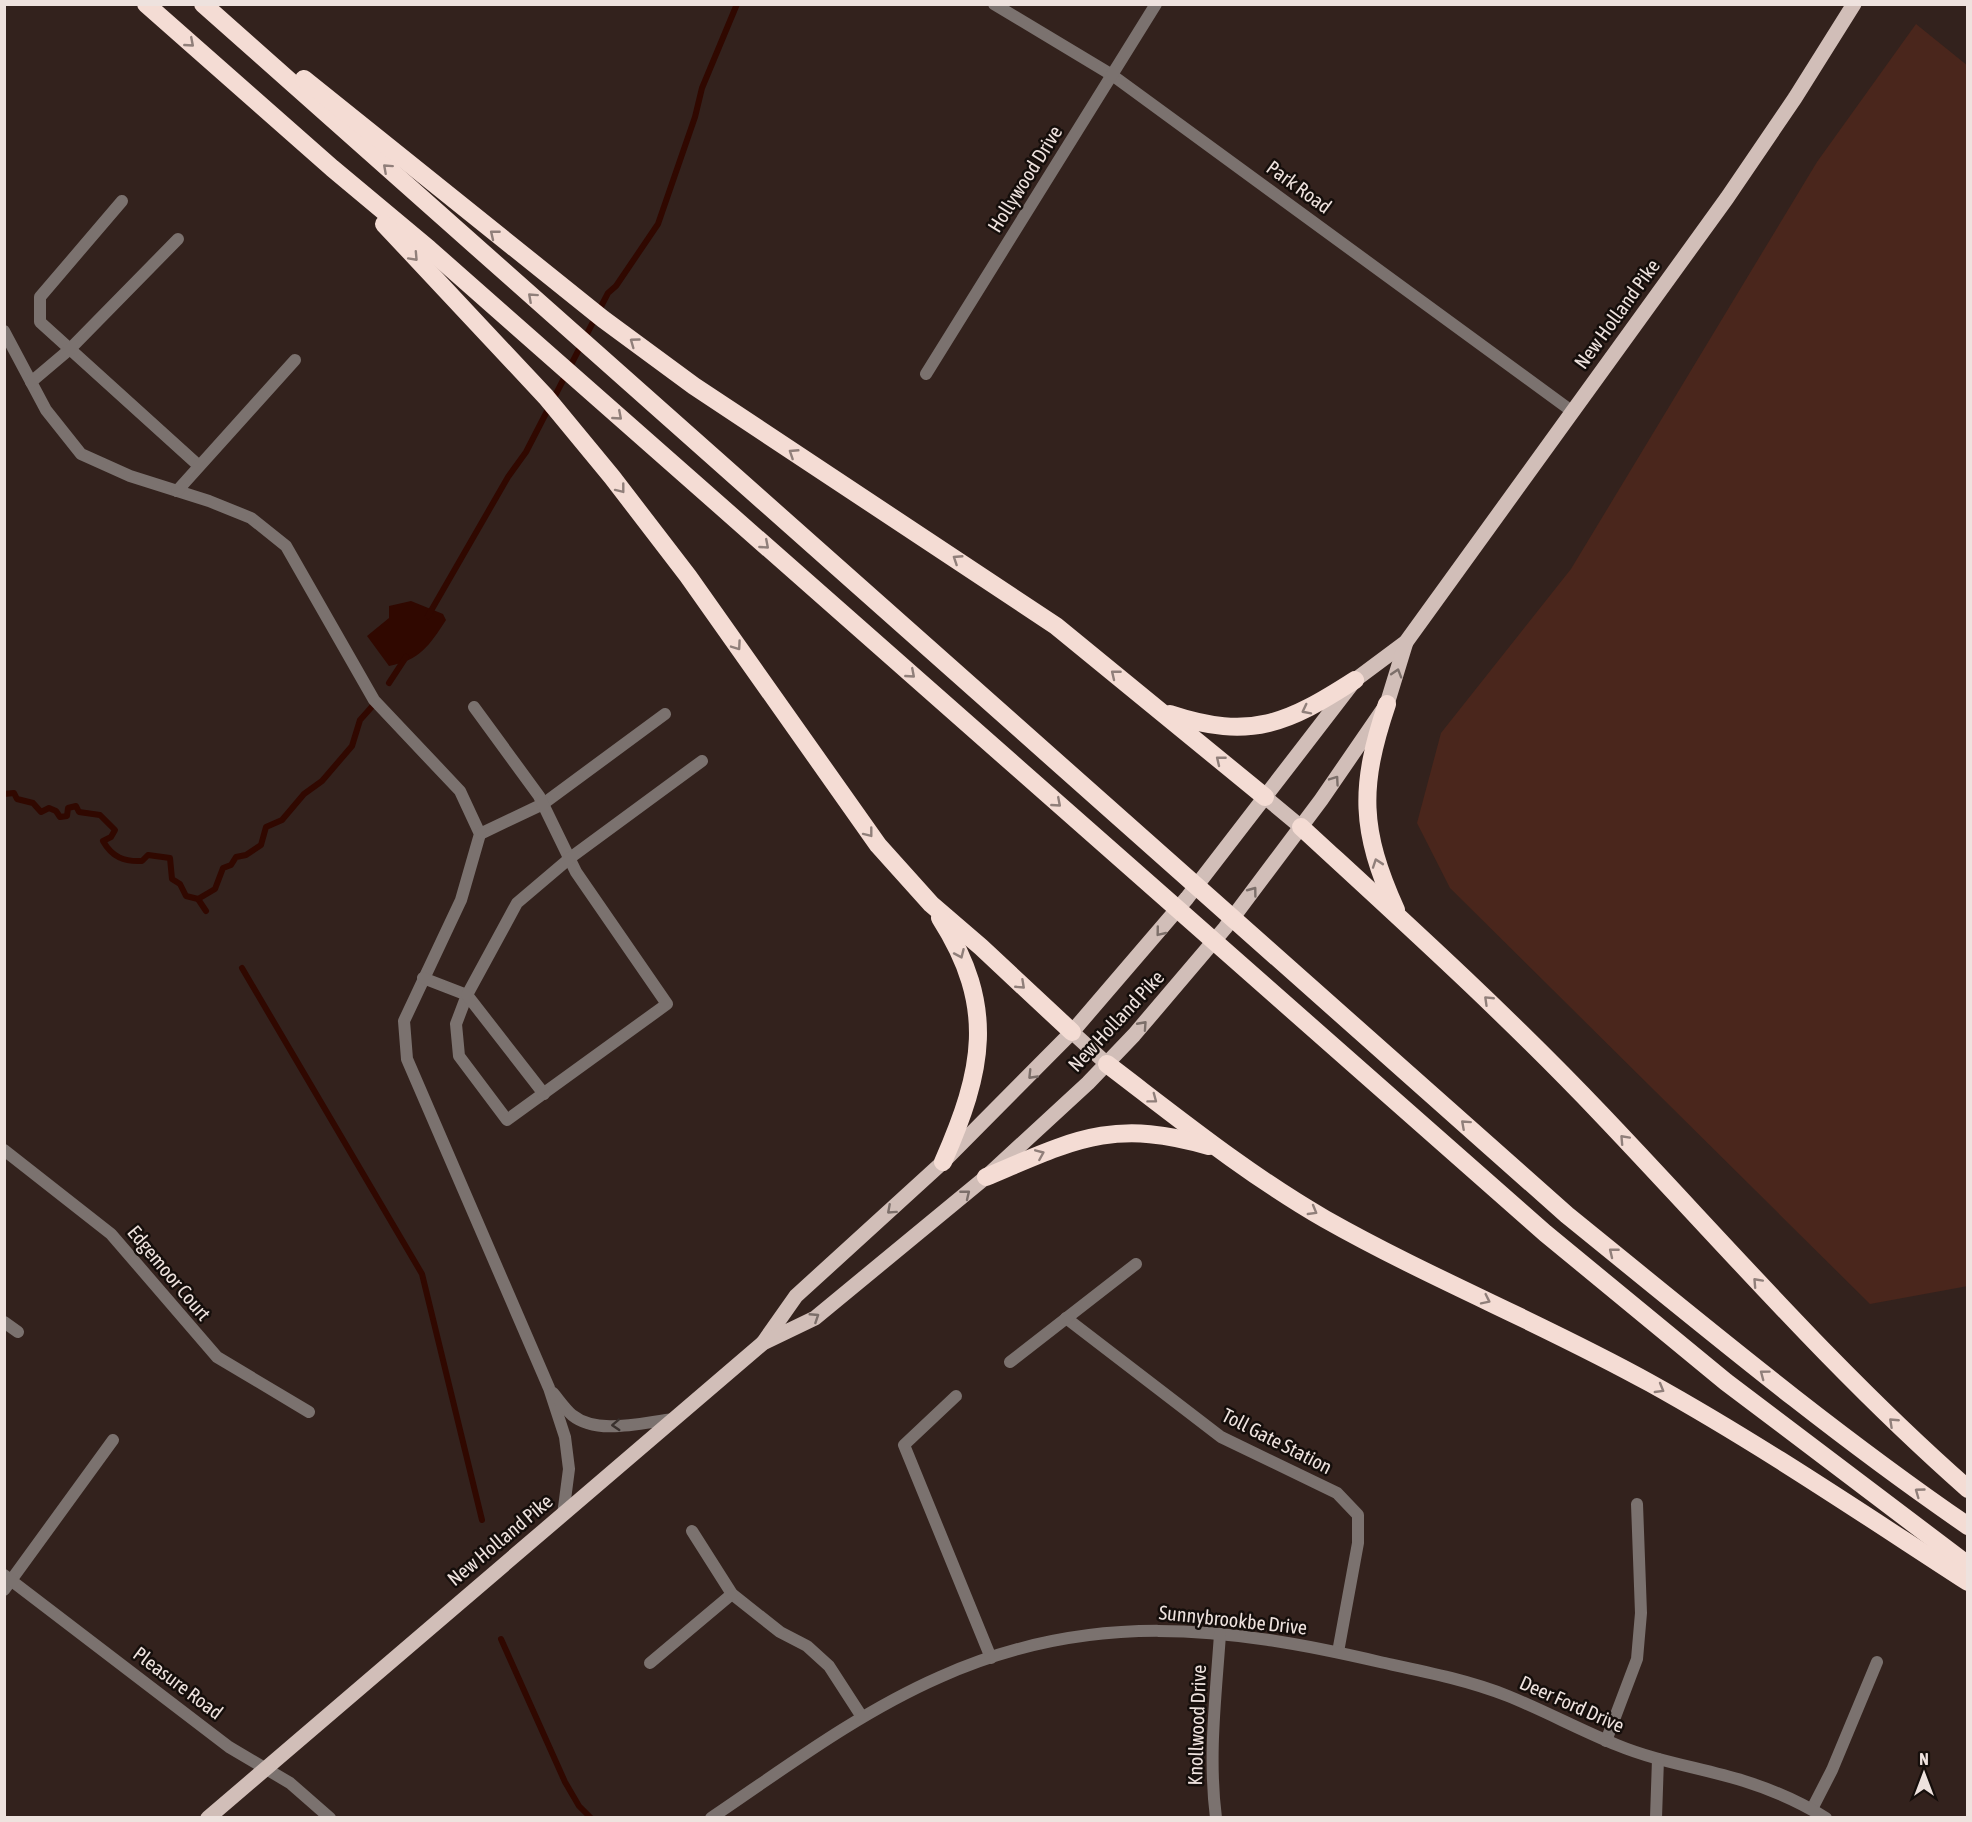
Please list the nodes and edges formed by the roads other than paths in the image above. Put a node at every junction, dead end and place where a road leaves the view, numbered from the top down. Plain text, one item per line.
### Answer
1 (146, 4) edge
2 (203, 4) edge
3 (213, 4) edge
4 (994, 4) edge
5 (1156, 4) edge
6 (1854, 4) edge
7 (1112, 75) junction
8 (332, 168) junction
9 (122, 201) dead end
10 (178, 239) dead end
11 (4, 331) edge
12 (70, 349) junction
13 (295, 360) dead end
14 (926, 375) dead end
15 (31, 382) junction
16 (1573, 411) junction
17 (198, 465) junction
18 (177, 491) junction
19 (1406, 642) junction
20 (1355, 680) junction
21 (1387, 704) junction
22 (474, 707) dead end
23 (1160, 711) junction
24 (666, 714) dead end
25 (702, 761) dead end
26 (1265, 797) junction
27 (543, 804) junction
28 (1301, 827) junction
29 (480, 834) junction
30 (570, 858) junction
31 (931, 904) junction
32 (1399, 917) junction
33 (423, 978) junction
34 (467, 995) junction
35 (1072, 1032) junction
36 (1107, 1064) junction
37 (544, 1094) junction
38 (1219, 1149) junction
39 (4, 1150) edge
40 (943, 1162) junction
41 (986, 1177) junction
42 (1136, 1264) dead end
43 (1066, 1318) junction
44 (4, 1322) edge
45 (18, 1332) dead end
46 (763, 1343) junction
47 (1010, 1362) dead end
48 (549, 1388) junction
49 (956, 1396) dead end
50 (309, 1412) dead end
51 (674, 1419) junction
52 (113, 1440) dead end
53 (1968, 1489) edge
54 (1637, 1504) dead end
55 (563, 1515) junction
56 (1968, 1526) edge
57 (692, 1531) dead end
58 (1968, 1565) edge
59 (7, 1582) edge
60 (1968, 1582) edge
61 (732, 1594) junction
62 (1220, 1634) junction
63 (1338, 1652) junction
64 (991, 1658) junction
65 (1877, 1662) dead end
66 (650, 1663) dead end
67 (1470, 1685) joint
68 (862, 1717) junction
69 (1606, 1741) junction
70 (1658, 1759) junction
71 (265, 1768) junction
72 (1812, 1809) junction
73 (208, 1818) edge
74 (330, 1818) edge
75 (711, 1818) edge
76 (1216, 1818) edge
77 (1656, 1818) edge
78 (1826, 1818) edge

1 -> 8 highway
56 -> 2 highway
23 -> 3 highway
4 - 7 street, Park Road
5 - 7 street, Hollywood Drive
6 - 16 main road, New Holland Pike
7 - 14 street, Hollywood Drive
7 - 16 street, Park Road
8 -> 31 highway
8 -> 58 highway
9 - 12 street
10 - 12 street
11 - 15 street
12 - 15 street
12 - 17 street
13 - 17 street
15 - 18 street
16 - 19 main road, New Holland Pike
17 - 18 street
18 - 29 street
19 - 20 main road, New Holland Pike
21 -> 19 main road, New Holland Pike
20 -> 23 highway
20 - 26 main road, New Holland Pike
28 -> 21 main road, New Holland Pike
32 -> 21 highway
22 - 27 street
26 -> 23 highway
24 - 27 street
25 - 30 street
26 - 28 main road
26 -> 35 main road, New Holland Pike
27 - 29 street
27 - 30 street
28 - 32 highway
36 -> 28 main road, New Holland Pike
29 - 33 street
30 - 34 street
30 - 37 street
31 -> 35 highway
31 -> 40 highway
53 -> 32 highway
33 - 34 street
33 - 48 street
34 - 37 street
34 - 37 street
35 - 36 main road
35 -> 40 main road, New Holland Pike
36 -> 38 highway
36 - 41 main road, New Holland Pike
41 -> 38 highway
38 -> 60 highway
39 - 50 street, Edgemoor Court
40 -> 46 main road, New Holland Pike
46 -> 41 main road, New Holland Pike
42 - 43 street
43 - 47 street
43 - 63 street, Toll Gate Station
44 - 45 street
46 - 51 main road, New Holland Pike
51 -> 48 street
48 - 55 street
49 - 64 street
51 - 55 main road, New Holland Pike
52 - 59 street
54 - 69 street
55 - 71 main road, New Holland Pike
57 - 61 street
59 - 71 street, Pleasure Road
61 - 66 street
61 - 68 street
62 - 63 street, Sunnybrookbe Drive
62 - 64 street, Sunnybrookbe Drive
62 - 76 street, Knollwood Drive
63 - 67 street, Sunnybrookbe Drive
64 - 68 street, Sunnybrookbe Drive
65 - 72 street
67 - 69 street, Deer Ford Drive
68 - 75 street, Sunnybrookbe Drive
69 - 70 street, Deer Ford Drive
70 - 72 street, Deer Ford Drive
70 - 77 street
71 - 73 main road, New Holland Pike
71 - 74 street, Pleasure Road
72 - 78 street, Deer Ford Drive

